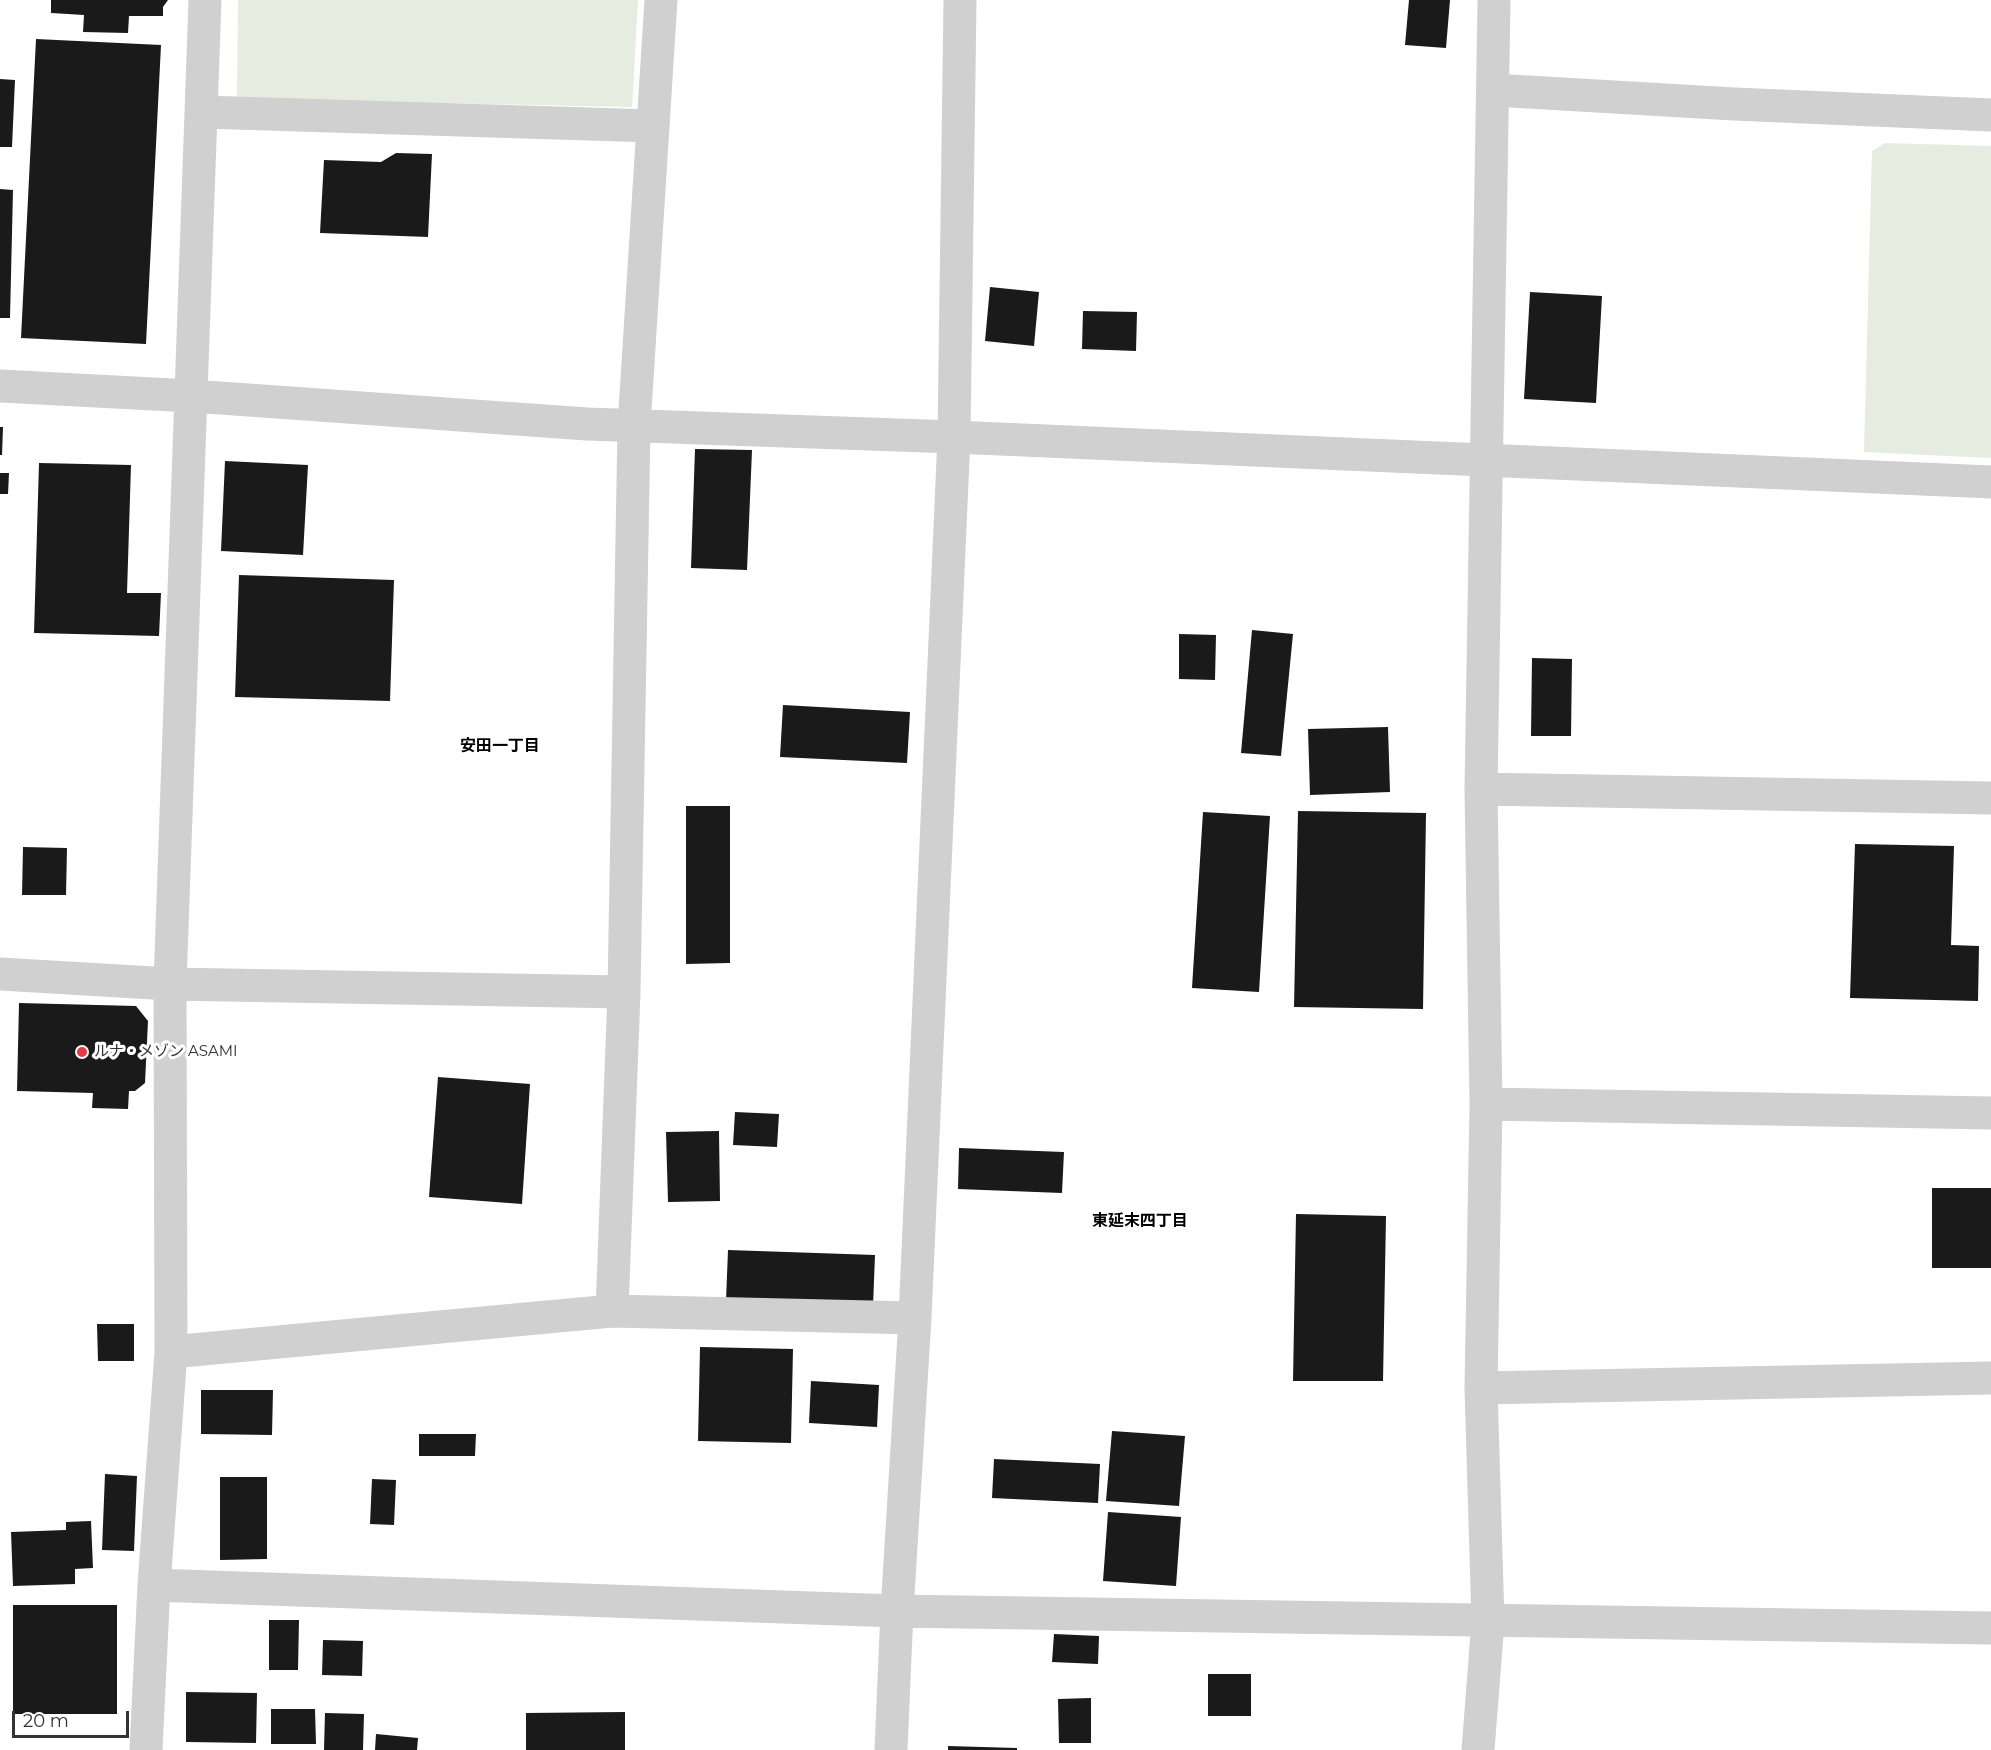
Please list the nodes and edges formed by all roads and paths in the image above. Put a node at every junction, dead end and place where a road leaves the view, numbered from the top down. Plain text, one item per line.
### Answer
1 (205, 0) edge
2 (661, 0) edge
3 (960, 0) edge
4 (1494, 0) edge
5 (1494, 90) junction
6 (202, 112) junction
7 (1991, 115) edge
8 (653, 126) junction
9 (0, 386) edge
10 (192, 396) junction
11 (634, 426) junction
12 (954, 437) junction
13 (1487, 460) junction
14 (1991, 482) edge
15 (1481, 789) junction
16 (1991, 798) edge
17 (0, 974) edge
18 (170, 984) junction
19 (624, 992) junction
20 (1486, 1104) junction
21 (1991, 1113) edge
22 (612, 1311) junction
23 (915, 1318) junction
24 (171, 1352) junction
25 (1991, 1378) edge
26 (1481, 1388) junction
27 (154, 1584) junction
28 (897, 1611) junction
29 (1488, 1620) junction
30 (1991, 1628) edge
31 (146, 1750) edge
32 (891, 1750) edge
33 (1478, 1750) edge

1 - 6 street
2 - 8 street
3 - 12 street
4 - 5 street
5 - 7 street
5 - 13 street
6 - 8 street
6 - 10 street
8 - 11 street
9 - 10 street
10 - 11 street
10 - 18 street
11 - 12 street
11 - 19 street
12 - 13 street
12 - 23 street
13 - 14 street
13 - 15 street
15 - 16 street
15 - 20 street
17 - 18 street
18 - 19 street
18 - 24 street
19 - 22 street
20 - 21 street
20 - 26 street
22 - 23 street
22 - 24 street
23 - 28 street
24 - 27 street
25 - 26 street
26 - 29 street
27 - 28 street
27 - 31 street
28 - 29 street
28 - 32 street
29 - 30 street
29 - 33 street

